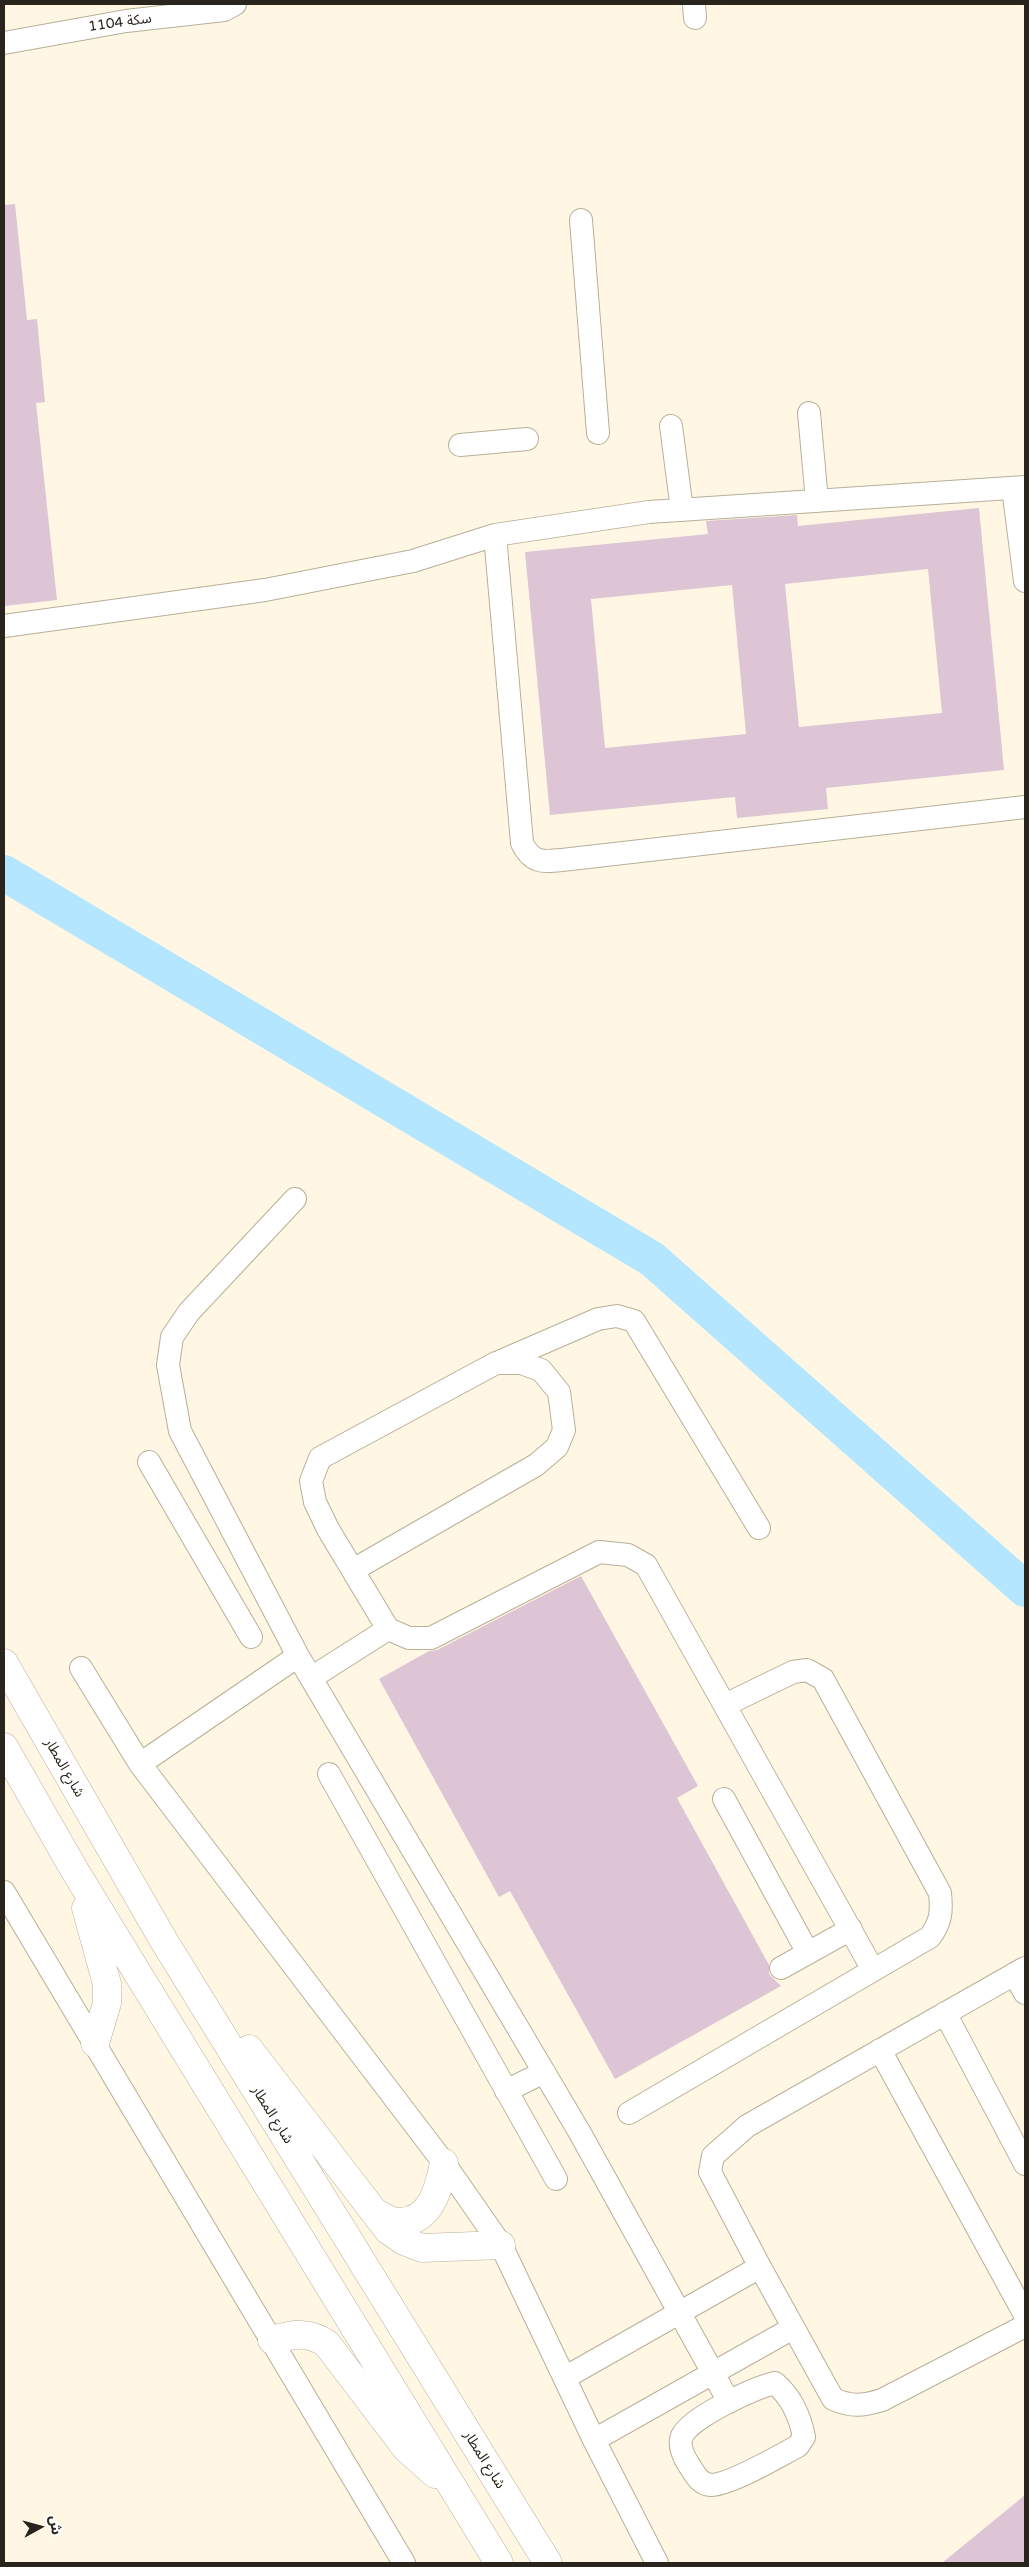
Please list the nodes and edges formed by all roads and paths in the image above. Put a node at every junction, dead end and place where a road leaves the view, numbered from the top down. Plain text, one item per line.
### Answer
1 (235, 4) edge
2 (4, 43) edge
3 (581, 220) dead end
4 (809, 413) dead end
5 (671, 426) dead end
6 (598, 433) dead end
7 (527, 439) dead end
8 (460, 445) dead end
9 (1019, 488) edge
10 (817, 501) junction
11 (682, 510) junction
12 (495, 535) junction
13 (1025, 581) edge
14 (4, 626) edge
15 (1025, 807) edge
16 (295, 1199) dead end
17 (496, 1364) junction
18 (149, 1462) dead end
19 (759, 1528) dead end
20 (233, 1533) junction
21 (201, 1551) junction
22 (353, 1570) junction
23 (388, 1629) junction
24 (251, 1637) dead end
25 (298, 1656) junction
26 (4, 1663) edge
27 (81, 1668) dead end
28 (311, 1678) junction
29 (725, 1706) junction
30 (4, 1747) edge
31 (140, 1764) junction
32 (329, 1774) dead end
33 (724, 1799) dead end
34 (74, 1870) junction
35 (4, 1892) edge
36 (446, 1906) junction
37 (413, 1924) junction
38 (851, 1929) junction
39 (164, 1941) junction
40 (808, 1953) junction
41 (781, 1968) dead end
42 (873, 1970) junction
43 (1022, 1978) edge
44 (945, 2013) junction
45 (95, 2043) junction
46 (880, 2050) junction
47 (544, 2072) junction
48 (506, 2091) junction
49 (628, 2112) dead end
50 (444, 2163) junction
51 (1025, 2164) edge
52 (556, 2179) dead end
53 (376, 2213) junction
54 (501, 2245) junction
55 (760, 2267) junction
56 (680, 2312) junction
57 (1025, 2315) edge
58 (1025, 2326) edge
59 (793, 2328) junction
60 (272, 2340) junction
61 (713, 2374) junction
62 (566, 2377) junction
63 (729, 2402) junction
64 (594, 2440) junction
65 (454, 2488) junction
66 (404, 2563) edge
67 (498, 2563) edge
68 (548, 2563) edge
69 (657, 2563) edge

1 - 2 street, سكة 1104
3 - 6 street
4 - 10 street
5 - 11 street
7 - 8 street
9 - 10 street
9 - 13 street
10 - 11 street
11 - 12 street
12 - 14 street
12 - 15 street
16 - 20 street
17 - 19 street
17 - 22 street
17 - 22 street
18 - 21 street
20 - 21 street
20 - 25 street
21 - 24 street
22 - 23 street
23 - 28 street
23 - 29 street
25 - 28 street
25 - 31 street
26 - 39 main road, شارع المطار
27 - 31 street
28 - 36 street
29 - 38 street
29 - 42 street
30 - 34 main road
31 - 50 street
32 - 37 street
33 - 40 street
34 - 45 main road
34 - 65 main road
35 - 45 street
36 - 37 street
36 - 47 street
37 - 48 street
38 - 40 street
38 - 42 street
39 - 53 main road
39 - 68 main road, شارع المطار
40 - 41 street
42 - 49 street
43 - 44 street
44 - 46 street
44 - 51 street
45 - 60 street
46 - 55 street
46 - 57 street
47 - 48 street
47 - 56 street
48 - 52 street
50 - 53 main road
50 - 54 street
53 - 54 main road
54 - 62 street
55 - 56 street
55 - 59 street
56 - 61 street
56 - 62 street
58 - 59 street
59 - 61 street
60 - 65 main road
60 - 66 street
61 - 63 street
61 - 64 street
62 - 64 street
63 - 63 street
64 - 69 street
65 - 67 main road

